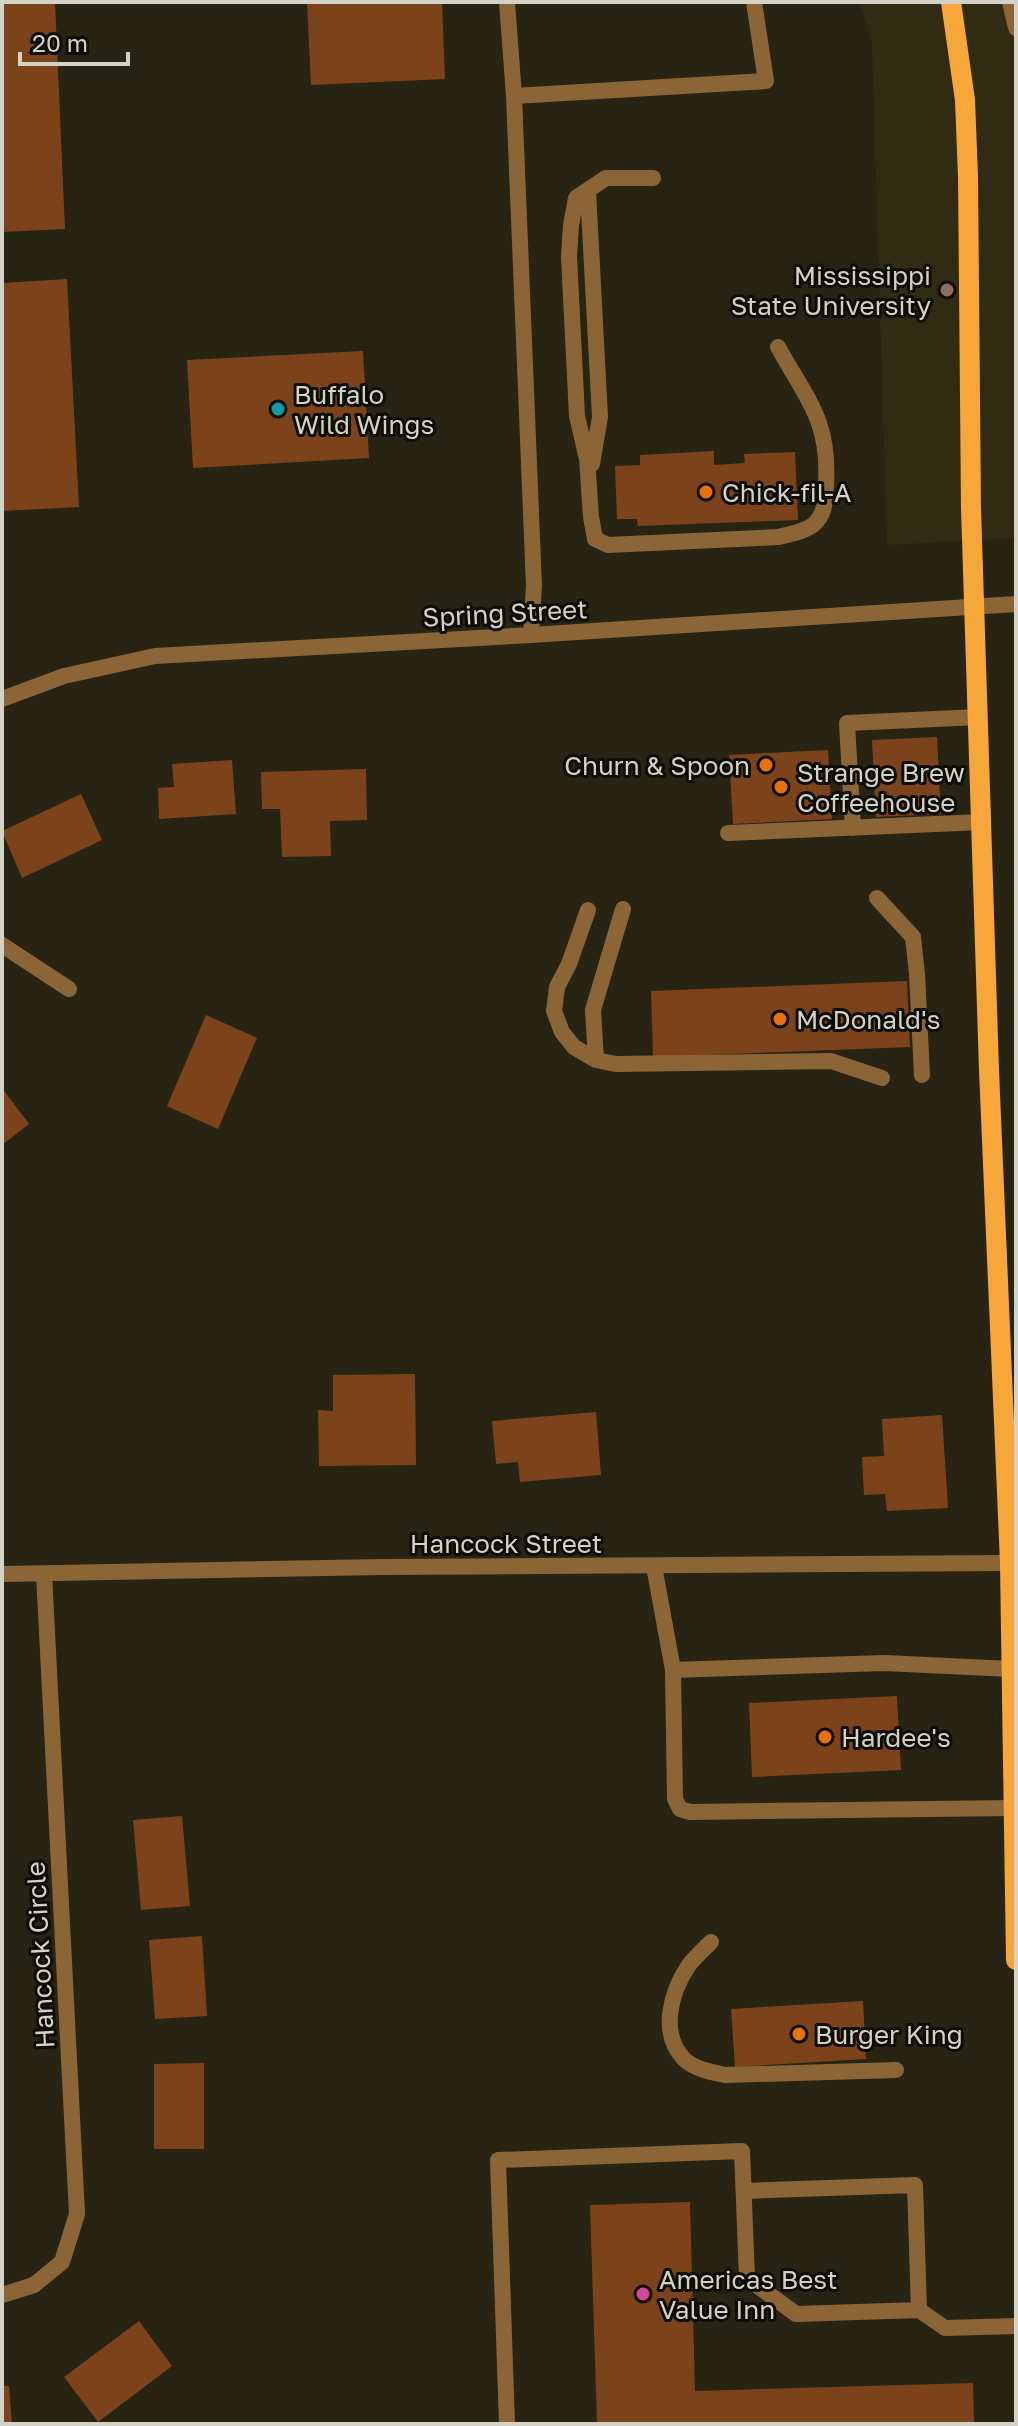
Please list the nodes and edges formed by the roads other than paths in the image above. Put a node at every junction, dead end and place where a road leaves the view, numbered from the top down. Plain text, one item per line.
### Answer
1 (507, 2) edge
2 (754, 2) edge
3 (951, 2) edge
4 (1010, 2) edge
5 (1016, 28) edge
6 (514, 96) junction
7 (653, 178) dead end
8 (778, 347) dead end
9 (1016, 604) edge
10 (975, 608) junction
11 (531, 635) junction
12 (2, 699) edge
13 (979, 717) junction
14 (982, 822) junction
15 (853, 828) junction
16 (728, 833) dead end
17 (877, 898) dead end
18 (623, 909) dead end
19 (588, 910) dead end
20 (2, 945) edge
21 (69, 989) dead end
22 (596, 1060) junction
23 (922, 1075) dead end
24 (882, 1078) dead end
25 (1013, 1564) edge
26 (654, 1566) junction
27 (2, 1574) edge
28 (44, 1574) junction
29 (1011, 1669) junction
30 (673, 1670) junction
31 (1014, 1808) edge
32 (711, 1942) dead end
33 (1016, 1951) edge
34 (1016, 1960) edge
35 (896, 2070) dead end
36 (744, 2191) junction
37 (2, 2295) edge
38 (919, 2310) junction
39 (1016, 2326) edge
40 (507, 2424) edge

1 - 6 street
2 - 6 street
3 - 10 main road
4 - 5 street
6 - 11 street
7 - 8 street
9 - 10 street, Spring Street
10 - 11 street, Spring Street
10 - 13 main road
11 - 12 street, Spring Street
13 - 14 main road
13 - 15 street
14 - 15 street
14 - 25 main road
15 - 16 street
17 - 23 street
18 - 22 street
19 - 22 street
20 - 21 street
22 - 24 street
25 - 26 street, Hancock Street
25 - 29 main road
26 - 28 street, Hancock Street
26 - 30 street
27 - 28 street, Hancock Street
28 - 37 street, Hancock Circle
29 - 30 street
29 - 31 main road
30 - 31 street
31 - 33 main road
32 - 35 street
33 - 34 main road
36 - 38 street
36 - 38 street
36 - 40 street
38 - 39 street

